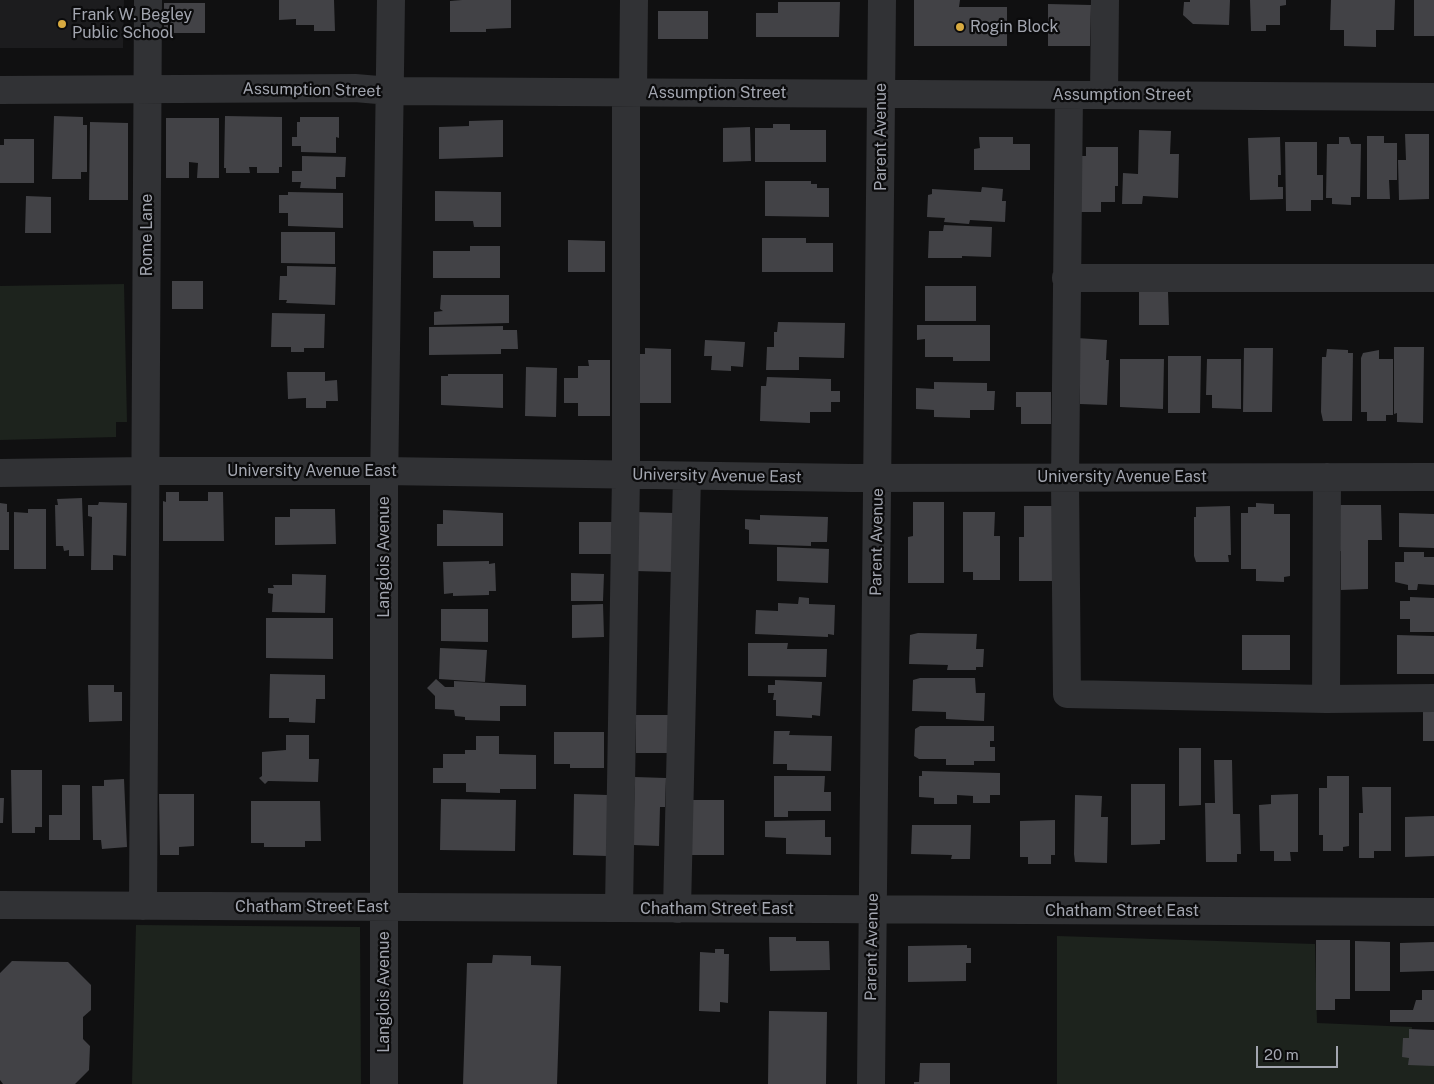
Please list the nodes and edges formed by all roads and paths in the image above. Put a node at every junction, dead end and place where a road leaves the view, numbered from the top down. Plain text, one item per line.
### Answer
1 (148, 0) edge
2 (390, 0) edge
3 (634, 0) edge
4 (882, 0) edge
5 (1105, 0) edge
6 (148, 89) junction
7 (0, 90) edge
8 (390, 91) junction
9 (629, 92) junction
10 (881, 94) junction
11 (1069, 95) junction
12 (1104, 95) junction
13 (1434, 97) edge
14 (1066, 278) junction
15 (1434, 278) edge
16 (146, 471) junction
17 (384, 471) junction
18 (0, 473) edge
19 (626, 474) junction
20 (687, 476) junction
21 (1327, 477) junction
22 (1434, 477) edge
23 (878, 478) junction
24 (1065, 478) junction
25 (1434, 698) edge
26 (1326, 699) junction
27 (0, 906) edge
28 (143, 906) junction
29 (384, 907) junction
30 (619, 908) junction
31 (677, 909) junction
32 (873, 910) junction
33 (1434, 912) edge
34 (384, 1084) edge
35 (871, 1084) edge

1 - 6 street, Rome Lane
2 - 8 street, Langlois Avenue
3 - 9 street
4 - 10 street, Parent Avenue
5 - 12 street
6 - 7 street, Assumption Street
6 - 8 street, Assumption Street
6 - 16 street, Rome Lane
8 - 9 street, Assumption Street
8 - 17 street, Langlois Avenue
9 - 10 street, Assumption Street
9 - 19 street
10 - 11 street, Assumption Street
10 - 23 street, Parent Avenue
11 - 12 street, Assumption Street
11 - 14 street
12 - 13 street, Assumption Street
14 - 15 street
14 - 24 street
16 - 17 street, University Avenue East
16 - 18 street, University Avenue East
16 - 28 street, Rome Lane
17 - 19 street, University Avenue East
17 - 29 street, Langlois Avenue
19 - 20 street, University Avenue East
19 - 30 street
20 - 23 street, University Avenue East
20 - 31 street
21 - 22 street, University Avenue East
21 - 24 street, University Avenue East
21 - 26 street
23 - 24 street, University Avenue East
23 - 32 street, Parent Avenue
24 - 26 street
25 - 26 street
27 - 28 street, Chatham Street East
28 - 29 street, Chatham Street East
29 - 30 street, Chatham Street East
29 - 34 street, Langlois Avenue
30 - 31 street, Chatham Street East
31 - 32 street, Chatham Street East
32 - 33 street, Chatham Street East
32 - 35 street, Parent Avenue

